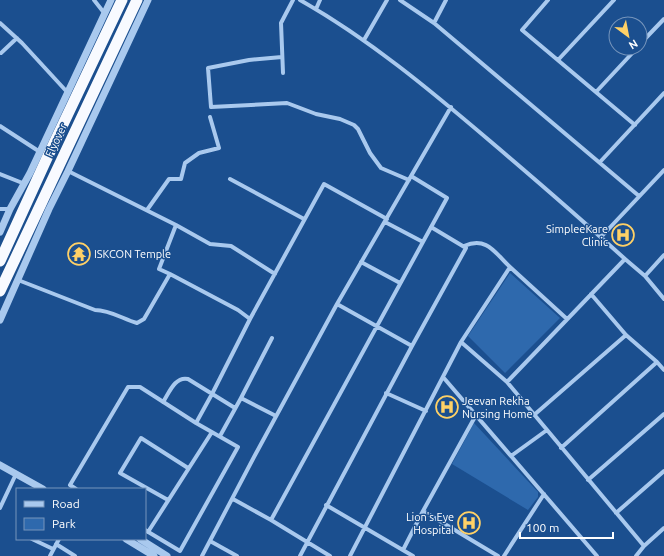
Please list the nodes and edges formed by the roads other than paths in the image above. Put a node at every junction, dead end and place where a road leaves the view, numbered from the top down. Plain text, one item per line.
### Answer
1 (94, 0) edge
2 (111, 0) edge
3 (122, 0) edge
4 (137, 0) edge
5 (148, 0) edge
6 (293, 0) edge
7 (300, 0) edge
8 (320, 0) edge
9 (387, 0) edge
10 (400, 0) edge
11 (446, 0) edge
12 (548, 0) edge
13 (614, 0) edge
14 (316, 9) junction
15 (104, 14) junction
16 (664, 18) edge
17 (0, 23) edge
18 (434, 23) junction
19 (648, 35) edge
20 (17, 38) junction
21 (364, 40) junction
22 (1, 53) dead end
23 (629, 56) edge
24 (282, 57) junction
25 (558, 60) junction
26 (283, 73) dead end
27 (596, 92) junction
28 (68, 93) junction
29 (664, 93) edge
30 (451, 108) junction
31 (210, 117) dead end
32 (635, 125) junction
33 (0, 126) edge
34 (40, 152) junction
35 (600, 162) junction
36 (664, 170) edge
37 (68, 171) junction
38 (0, 174) edge
39 (410, 178) junction
40 (230, 180) dead end
41 (25, 184) junction
42 (640, 196) junction
43 (0, 209) edge
44 (10, 209) junction
45 (147, 210) junction
46 (304, 219) junction
47 (386, 220) junction
48 (176, 225) junction
49 (431, 227) junction
50 (0, 232) edge
51 (601, 237) junction
52 (423, 242) junction
53 (464, 246) junction
54 (664, 255) edge
55 (625, 259) junction
56 (0, 261) edge
57 (361, 262) junction
58 (510, 267) junction
59 (170, 274) junction
60 (275, 274) junction
61 (646, 276) junction
62 (18, 280) junction
63 (400, 284) junction
64 (0, 291) edge
65 (591, 294) junction
66 (664, 299) edge
67 (337, 304) junction
68 (250, 319) junction
69 (567, 319) junction
70 (0, 320) edge
71 (376, 326) junction
72 (626, 335) junction
73 (272, 338) dead end
74 (461, 342) junction
75 (412, 346) junction
76 (657, 362) junction
77 (664, 370) edge
78 (443, 377) junction
79 (507, 382) junction
80 (386, 393) junction
81 (212, 394) junction
82 (241, 398) junction
83 (163, 402) junction
84 (236, 408) junction
85 (426, 411) junction
86 (664, 414) edge
87 (476, 415) junction
88 (534, 415) junction
89 (276, 416) junction
90 (196, 423) junction
91 (547, 430) junction
92 (212, 432) junction
93 (220, 436) junction
94 (562, 448) junction
95 (511, 456) junction
96 (0, 465) edge
97 (188, 468) junction
98 (664, 471) edge
99 (16, 474) junction
100 (588, 480) junction
101 (41, 488) edge
102 (74, 488) edge
103 (544, 494) junction
104 (233, 499) junction
105 (168, 500) junction
106 (326, 505) junction
107 (0, 508) edge
108 (423, 511) junction
109 (616, 513) junction
110 (270, 520) junction
111 (365, 528) junction
112 (664, 528) edge
113 (147, 531) edge
114 (34, 540) edge
115 (58, 540) edge
116 (128, 540) edge
117 (142, 540) edge
118 (210, 541) junction
119 (307, 542) junction
120 (56, 544) junction
121 (644, 546) junction
122 (53, 550) junction
123 (403, 550) junction
124 (50, 556) edge
125 (75, 556) edge
126 (154, 556) edge
127 (167, 556) edge
128 (202, 556) edge
129 (237, 556) edge
130 (300, 556) edge
131 (330, 556) edge
132 (350, 556) edge
133 (413, 556) edge
134 (498, 556) edge
135 (504, 556) edge
136 (597, 556) edge
137 (636, 556) edge

1 - 15 street
2 - 15 street
3 - 56 highway, Flyover
4 - 64 highway, Flyover
5 - 37 street
6 - 24 street
7 - 14 street
8 - 14 street
9 - 21 street
10 - 18 street
11 - 18 street
12 - 25 street
13 - 25 street
14 - 21 street
15 - 28 street
16 - 19 street
17 - 20 street
18 - 35 street
20 - 22 street
20 - 28 street
21 - 30 street
23 - 27 street
24 - 26 street
24 - 39 street
25 - 27 street
27 - 32 street
28 - 34 street
29 - 32 street
30 - 39 street
30 - 51 street
31 - 45 street
32 - 35 street
33 - 34 street
34 - 41 street
35 - 42 street
36 - 42 street
37 - 45 street
37 - 62 street
38 - 41 street
39 - 47 street
39 - 49 street
40 - 46 street
41 - 44 street
42 - 51 street
43 - 44 street
44 - 50 street
45 - 48 street
46 - 47 street
46 - 60 street
47 - 52 street
47 - 57 street
48 - 59 street
48 - 60 street
49 - 52 street
49 - 53 street
51 - 55 street
52 - 63 street
53 - 58 street
53 - 75 street
54 - 61 street
55 - 61 street
55 - 65 street
57 - 63 street
57 - 67 street
58 - 69 street
58 - 74 street
59 - 62 street
59 - 68 street
60 - 68 street
61 - 66 street
62 - 70 street
63 - 71 street
65 - 69 street
65 - 72 street
67 - 71 street
67 - 89 street
68 - 81 street
69 - 79 street
71 - 75 street
71 - 110 street
72 - 76 street
72 - 88 street
73 - 82 street
74 - 78 street
74 - 79 street
75 - 80 street
76 - 77 street
76 - 94 street
78 - 85 street
78 - 87 street
79 - 88 street
80 - 85 street
80 - 106 street
81 - 83 street
81 - 84 street
81 - 90 street
82 - 84 street
82 - 89 street
83 - 90 street
83 - 102 street
84 - 93 street
85 - 111 street
86 - 100 street
87 - 95 street
87 - 108 street
88 - 91 street
89 - 104 street
90 - 92 street
91 - 94 street
91 - 95 street
92 - 93 street
92 - 97 street
93 - 113 street
94 - 100 street
95 - 103 street
96 - 99 street
97 - 105 street
97 - 105 street
98 - 109 street
99 - 101 street
99 - 107 street
100 - 109 street
103 - 135 street
103 - 136 street
104 - 110 street
104 - 118 street
105 - 113 street
106 - 111 street
106 - 119 street
108 - 123 street
108 - 134 street
109 - 121 street
110 - 119 street
111 - 123 street
111 - 132 street
112 - 121 street
114 - 122 street
115 - 120 street
116 - 126 street
117 - 127 street
118 - 128 street
118 - 129 street
119 - 130 street
119 - 131 street
120 - 122 street
120 - 125 street
121 - 137 street
122 - 124 street
123 - 133 street

